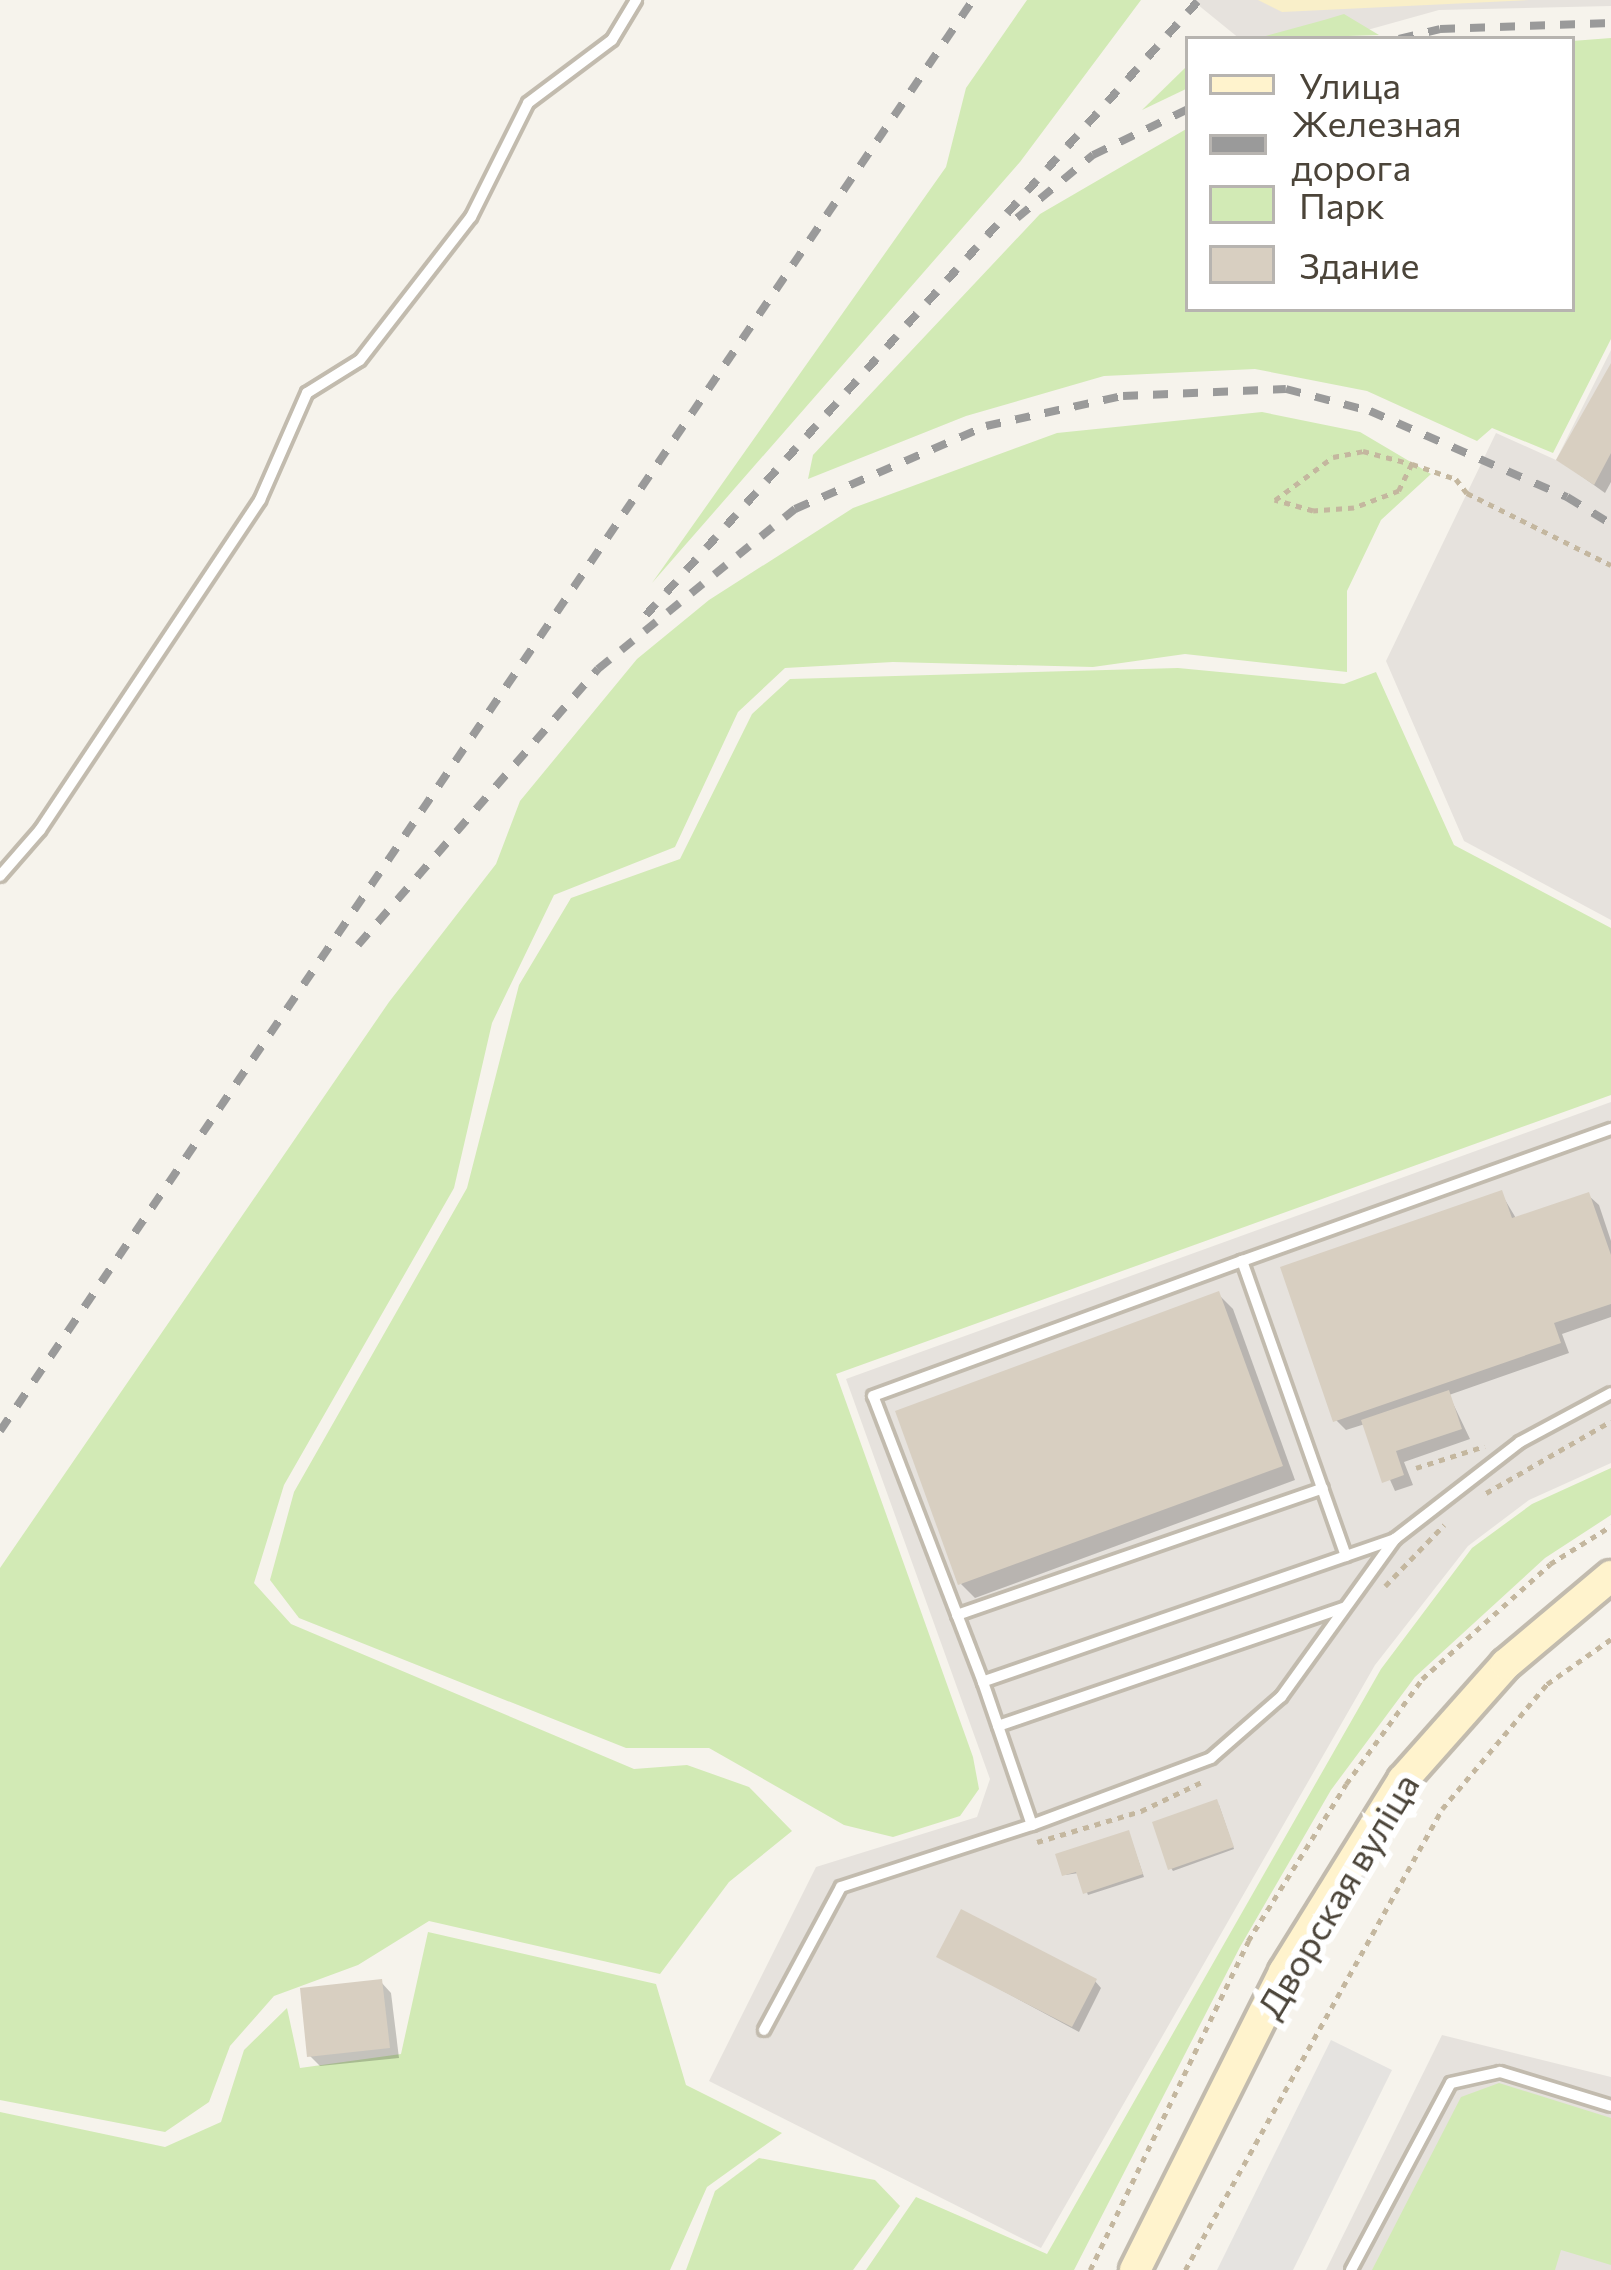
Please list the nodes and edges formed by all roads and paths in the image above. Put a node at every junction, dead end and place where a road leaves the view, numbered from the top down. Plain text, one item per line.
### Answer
1 (635, 0) edge
2 (1412, 464) junction
3 (1611, 565) edge
4 (0, 876) edge
5 (1608, 1130) edge
6 (1611, 1147) edge
7 (1242, 1262) junction
8 (1611, 1393) edge
9 (1322, 1488) junction
10 (1395, 1539) junction
11 (1346, 1556) junction
12 (1611, 1576) edge
13 (1345, 1607) junction
14 (957, 1615) junction
15 (1611, 1639) edge
16 (983, 1682) junction
17 (998, 1726) junction
18 (1032, 1825) junction
19 (764, 2030) dead end
20 (1611, 2106) edge
21 (1135, 2270) edge
22 (1185, 2270) edge
23 (1351, 2270) edge

1 - 4 lane
2 - 2 path
2 - 3 path
5 - 6 lane
5 - 7 lane
7 - 9 lane
7 - 14 lane
8 - 10 lane
9 - 11 lane
9 - 14 lane
10 - 11 lane
10 - 13 lane
11 - 16 lane
12 - 21 street, Дворская вуліца
13 - 17 lane
13 - 18 lane
14 - 16 lane
15 - 22 path
16 - 17 lane
17 - 18 lane
18 - 19 lane
20 - 23 lane

